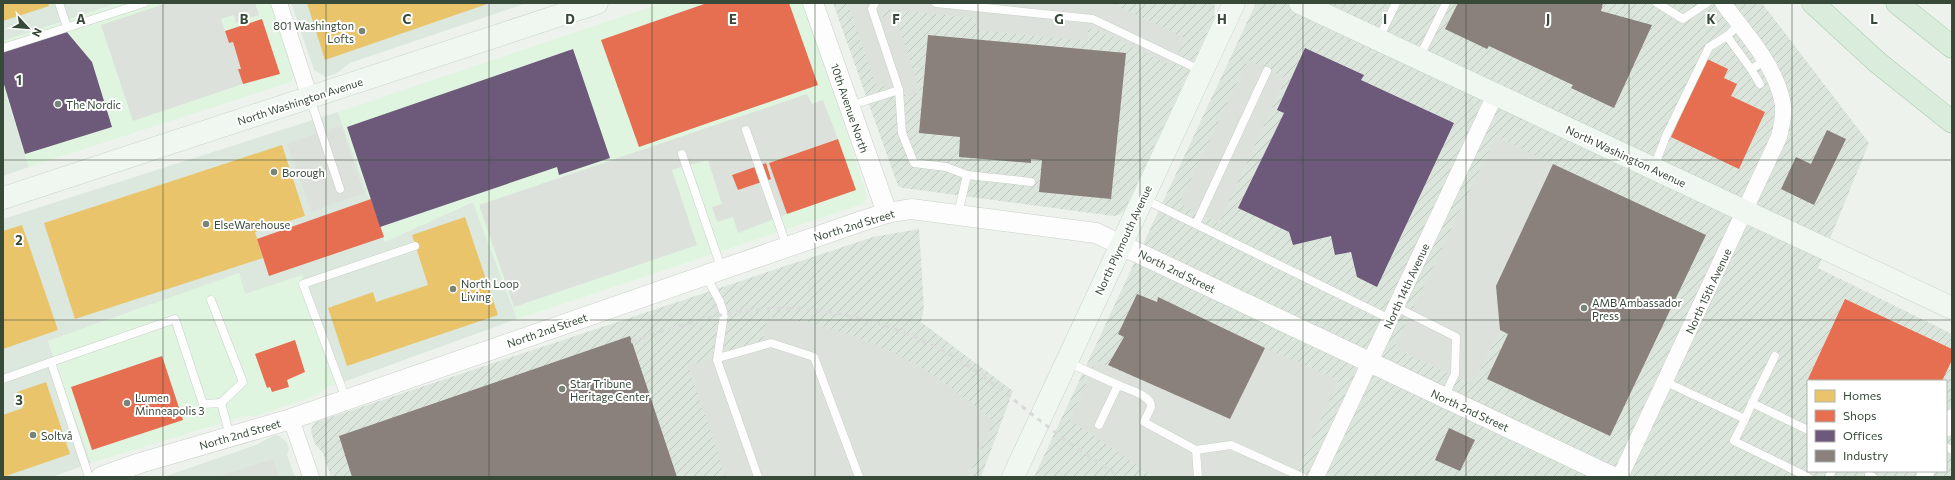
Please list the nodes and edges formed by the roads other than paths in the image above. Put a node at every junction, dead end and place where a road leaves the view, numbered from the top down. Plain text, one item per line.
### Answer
1 (59, 3) edge
2 (144, 3) edge
3 (279, 3) edge
4 (597, 3) edge
5 (813, 3) edge
6 (875, 3) edge
7 (936, 3) edge
8 (1234, 3) edge
9 (1300, 3) edge
10 (1396, 3) edge
11 (1446, 3) edge
12 (1657, 3) edge
13 (1707, 3) edge
14 (1723, 3) edge
15 (1812, 3) edge
16 (1897, 3) edge
17 (573, 7) edge
18 (1739, 25) junction
19 (67, 27) junction
20 (1727, 36) junction
21 (1379, 40) junction
22 (1754, 45) junction
23 (1952, 47) edge
24 (3, 48) edge
25 (1740, 54) junction
26 (1418, 59) junction
27 (1766, 61) junction
28 (1751, 69) junction
29 (1267, 71) dead end
30 (1202, 72) junction
31 (1760, 84) dead end
32 (899, 90) junction
33 (1495, 95) junction
34 (310, 98) junction
35 (849, 106) junction
36 (1952, 122) edge
37 (746, 130) dead end
38 (682, 154) dead end
39 (1653, 169) junction
40 (967, 176) junction
41 (1031, 182) dead end
42 (340, 189) dead end
43 (3, 198) edge
44 (1143, 198) junction
45 (1746, 212) junction
46 (887, 213) junction
47 (958, 215) junction
48 (1196, 224) junction
49 (1122, 245) junction
50 (415, 246) dead end
51 (787, 247) junction
52 (714, 272) junction
53 (211, 300) dead end
54 (1952, 308) edge
55 (1393, 313) junction
56 (1775, 356) dead end
57 (718, 358) junction
58 (51, 362) junction
59 (1067, 362) junction
60 (1370, 363) junction
61 (3, 379) edge
62 (1666, 382) junction
63 (1118, 385) junction
64 (1444, 398) junction
65 (346, 400) junction
66 (220, 403) junction
67 (1752, 403) junction
68 (1952, 416) edge
69 (291, 419) junction
70 (1745, 419) junction
71 (1099, 425) dead end
72 (1947, 427) edge
73 (1807, 430) edge
74 (230, 437) junction
75 (1196, 450) junction
76 (89, 477) edge
77 (101, 477) edge
78 (311, 477) edge
79 (758, 477) edge
80 (859, 477) edge
81 (1013, 477) edge
82 (1198, 477) edge
83 (1302, 477) edge
84 (1316, 477) edge
85 (1613, 477) edge
86 (1620, 477) edge
87 (1808, 477) edge
88 (1869, 477) edge
89 (1873, 477) edge

1 - 19 lane
2 - 19 lane
3 - 34 street
4 - 17 main road, North Washington Avenue
5 - 35 street, 10th Avenue North
6 - 32 lane
7 - 30 lane
8 - 30 main road, North Plymouth Avenue
9 - 21 main road, North Washington Avenue
10 - 21 lane
11 - 26 lane
12 - 13 lane
14 - 18 street, North 15th Avenue
15 - 36 highway
16 - 23 highway
17 - 34 main road, North Washington Avenue
18 - 20 lane
18 - 22 street, North 15th Avenue
19 - 24 lane
20 - 25 lane
20 - 39 lane
21 - 26 main road, North Washington Avenue
22 - 25 lane
22 - 27 street, North 15th Avenue
25 - 28 lane
26 - 33 main road, North Washington Avenue
27 - 28 lane
27 - 45 street, North 15th Avenue
28 - 31 lane
29 - 48 lane
30 - 44 main road, North Plymouth Avenue
32 - 35 lane
32 - 40 lane
33 - 39 main road, North Washington Avenue
33 - 55 street, North 14th Avenue
34 - 42 lane
34 - 43 main road, North Washington Avenue
35 - 46 street, 10th Avenue North
37 - 51 lane
38 - 52 lane
39 - 45 main road, North Washington Avenue
40 - 41 lane
40 - 47 lane
44 - 48 lane
44 - 49 main road, North Plymouth Avenue
45 - 54 main road, North Washington Avenue
45 - 62 street, North 15th Avenue
46 - 47 street, North 2nd Street
46 - 51 street, North 2nd Street
47 - 49 street, North 2nd Street
48 - 55 lane
49 - 59 main road, North Plymouth Avenue
49 - 60 street, North 2nd Street
50 - 65 lane
51 - 52 street, North 2nd Street
52 - 57 lane
52 - 65 street, North 2nd Street
53 - 66 lane
55 - 60 street, North 14th Avenue
55 - 64 lane
56 - 67 lane
57 - 79 lane
57 - 80 lane
58 - 61 lane
58 - 66 lane
58 - 76 lane
59 - 63 lane
59 - 81 main road, North Plymouth Avenue
60 - 64 street, North 2nd Street
60 - 84 street, North 14th Avenue
62 - 70 lane
62 - 86 street, North 15th Avenue
63 - 71 lane
63 - 75 lane
64 - 85 street, North 2nd Street
65 - 69 street, North 2nd Street
66 - 74 lane
67 - 70 lane
67 - 73 lane
68 - 72 street
69 - 74 street, North 2nd Street
69 - 78 street
70 - 87 lane
74 - 77 street, North 2nd Street
75 - 82 lane
75 - 83 lane
88 - 89 lane

